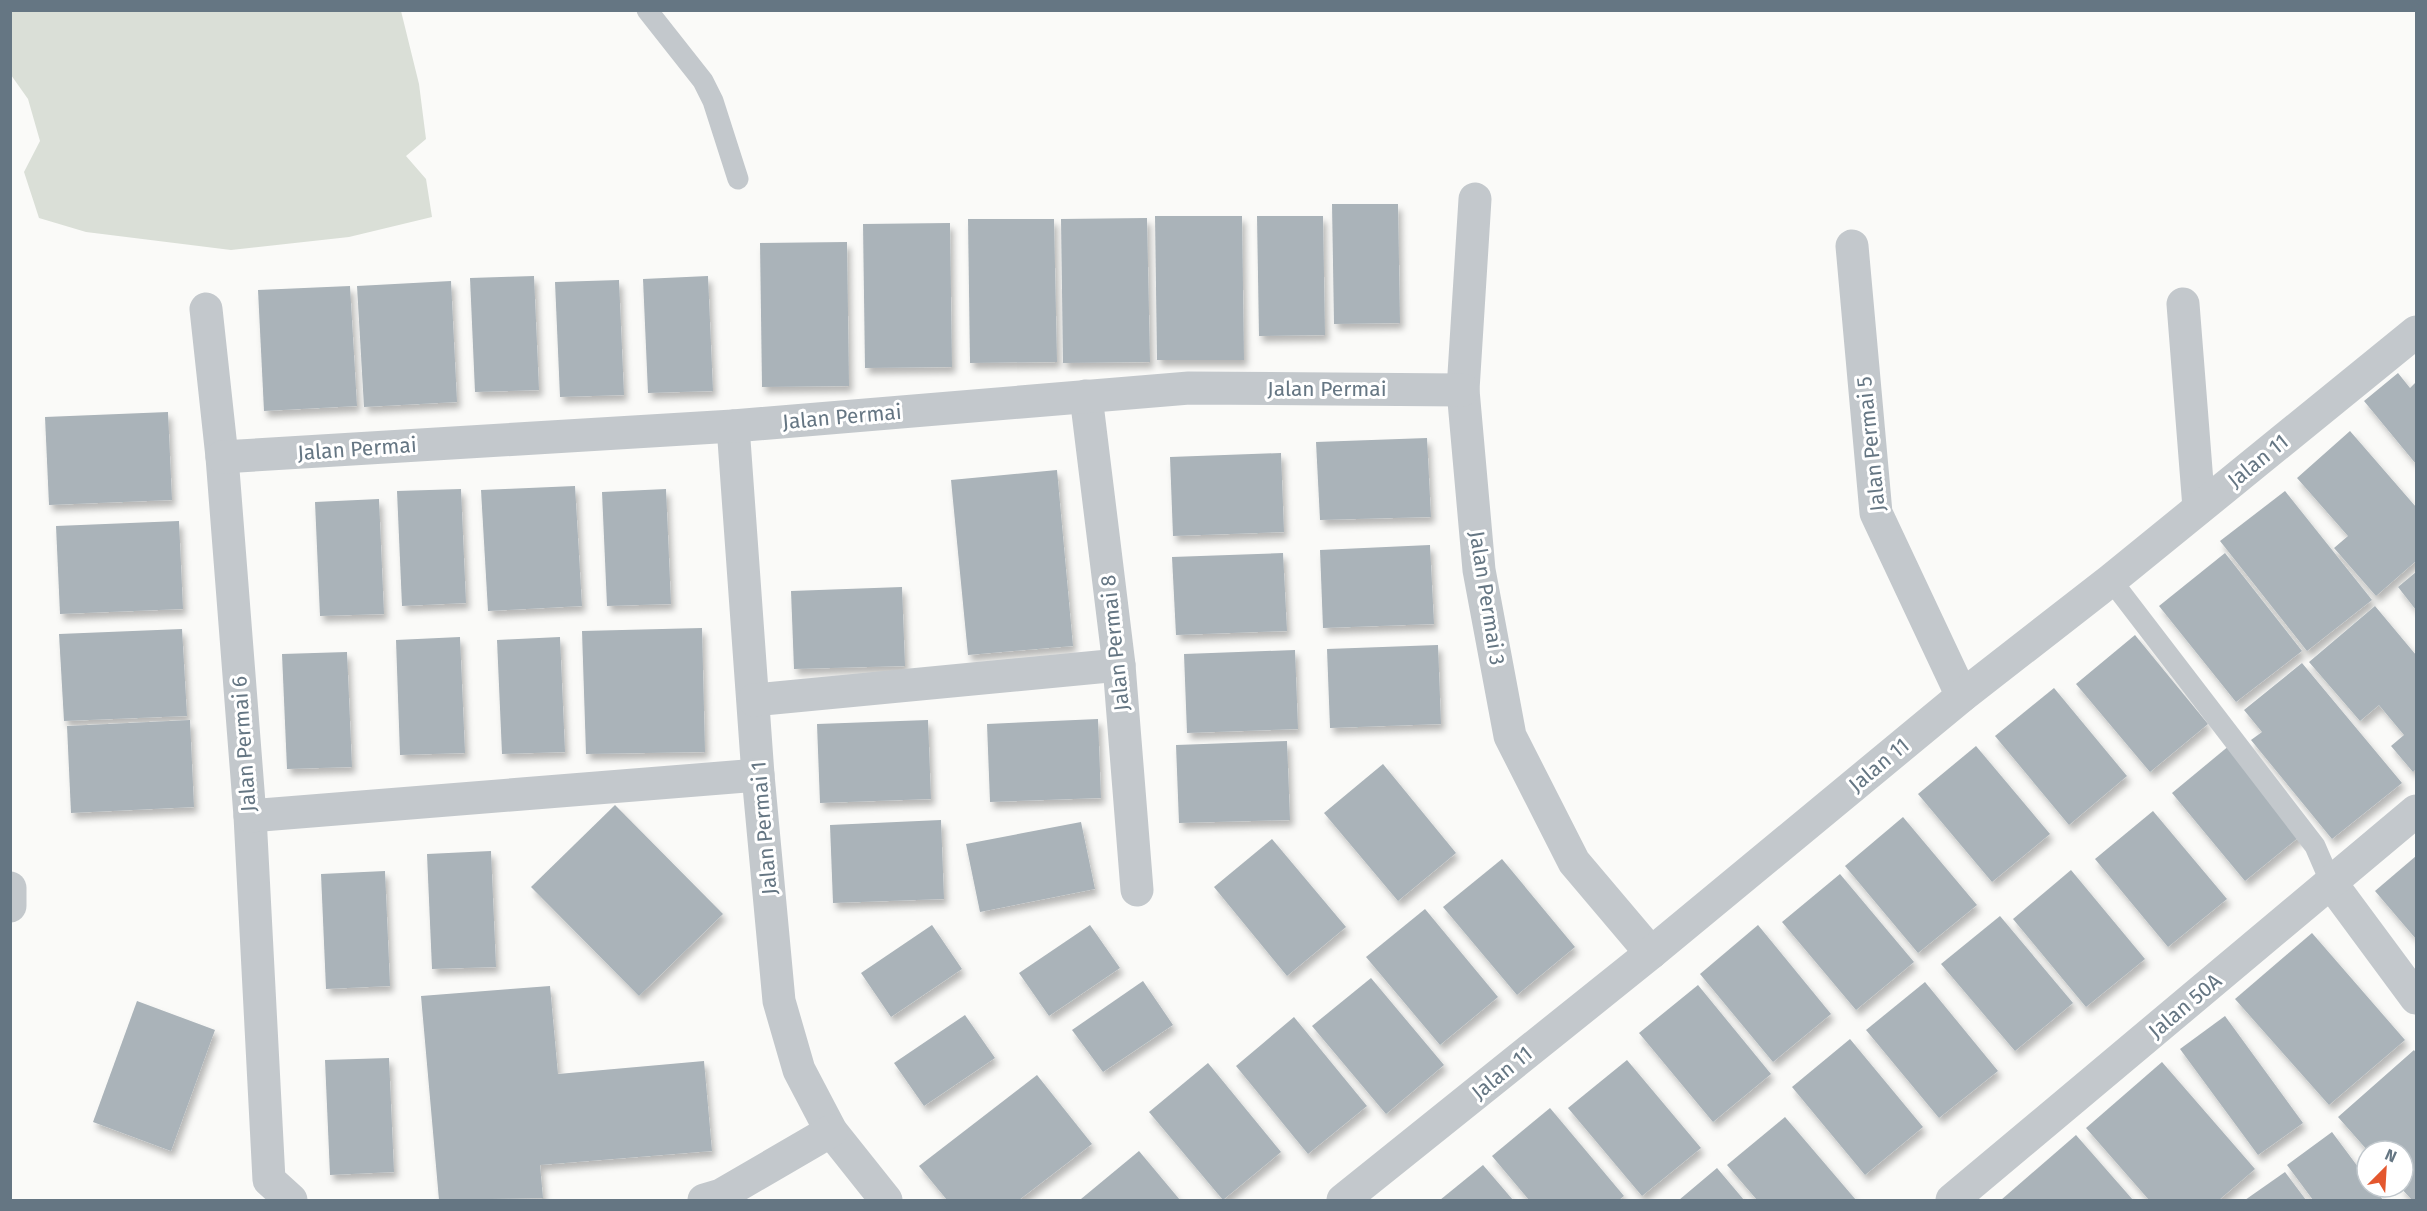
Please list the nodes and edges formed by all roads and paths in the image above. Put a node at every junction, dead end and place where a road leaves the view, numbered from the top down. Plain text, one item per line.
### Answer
1 (647, 10) edge
2 (738, 178) dead end
3 (1475, 199) dead end
4 (1852, 246) dead end
5 (2183, 304) dead end
6 (206, 309) dead end
7 (2416, 332) edge
8 (1463, 390) junction
9 (1086, 396) junction
10 (733, 426) junction
11 (222, 457) junction
12 (2199, 508) junction
13 (2111, 580) junction
14 (1119, 665) junction
15 (1962, 696) junction
16 (754, 700) junction
17 (758, 774) junction
18 (2416, 811) edge
19 (250, 816) junction
20 (2331, 883) junction
21 (10, 888) edge
22 (1137, 890) dead end
23 (10, 906) edge
24 (1651, 954) junction
25 (2416, 998) edge
26 (831, 1131) junction
27 (280, 1190) edge
28 (704, 1200) edge
29 (886, 1200) edge
30 (1343, 1200) edge
31 (1952, 1200) edge

1 - 2 lane
3 - 8 street, Jalan Permai 3
4 - 15 street, Jalan Permai 5
5 - 12 street
6 - 11 street, Jalan Permai 6
7 - 12 street, Jalan 11
8 - 9 street, Jalan Permai
8 - 24 street, Jalan Permai 3
9 - 10 street, Jalan Permai
9 - 14 street, Jalan Permai 8
10 - 11 street, Jalan Permai
10 - 16 street, Jalan Permai 1
11 - 19 street, Jalan Permai 6
12 - 13 street, Jalan 11
13 - 15 street, Jalan 11
13 - 20 lane
14 - 16 street
14 - 22 street, Jalan Permai 8
15 - 24 street, Jalan 11
16 - 17 street, Jalan Permai 1
17 - 19 street
17 - 26 street, Jalan Permai 1
18 - 20 street, Jalan 50A
19 - 27 street, Jalan Permai 6
20 - 25 street
20 - 31 street, Jalan 50A
21 - 23 street
24 - 30 street, Jalan 11
26 - 28 street
26 - 29 street, Jalan Permai 1

